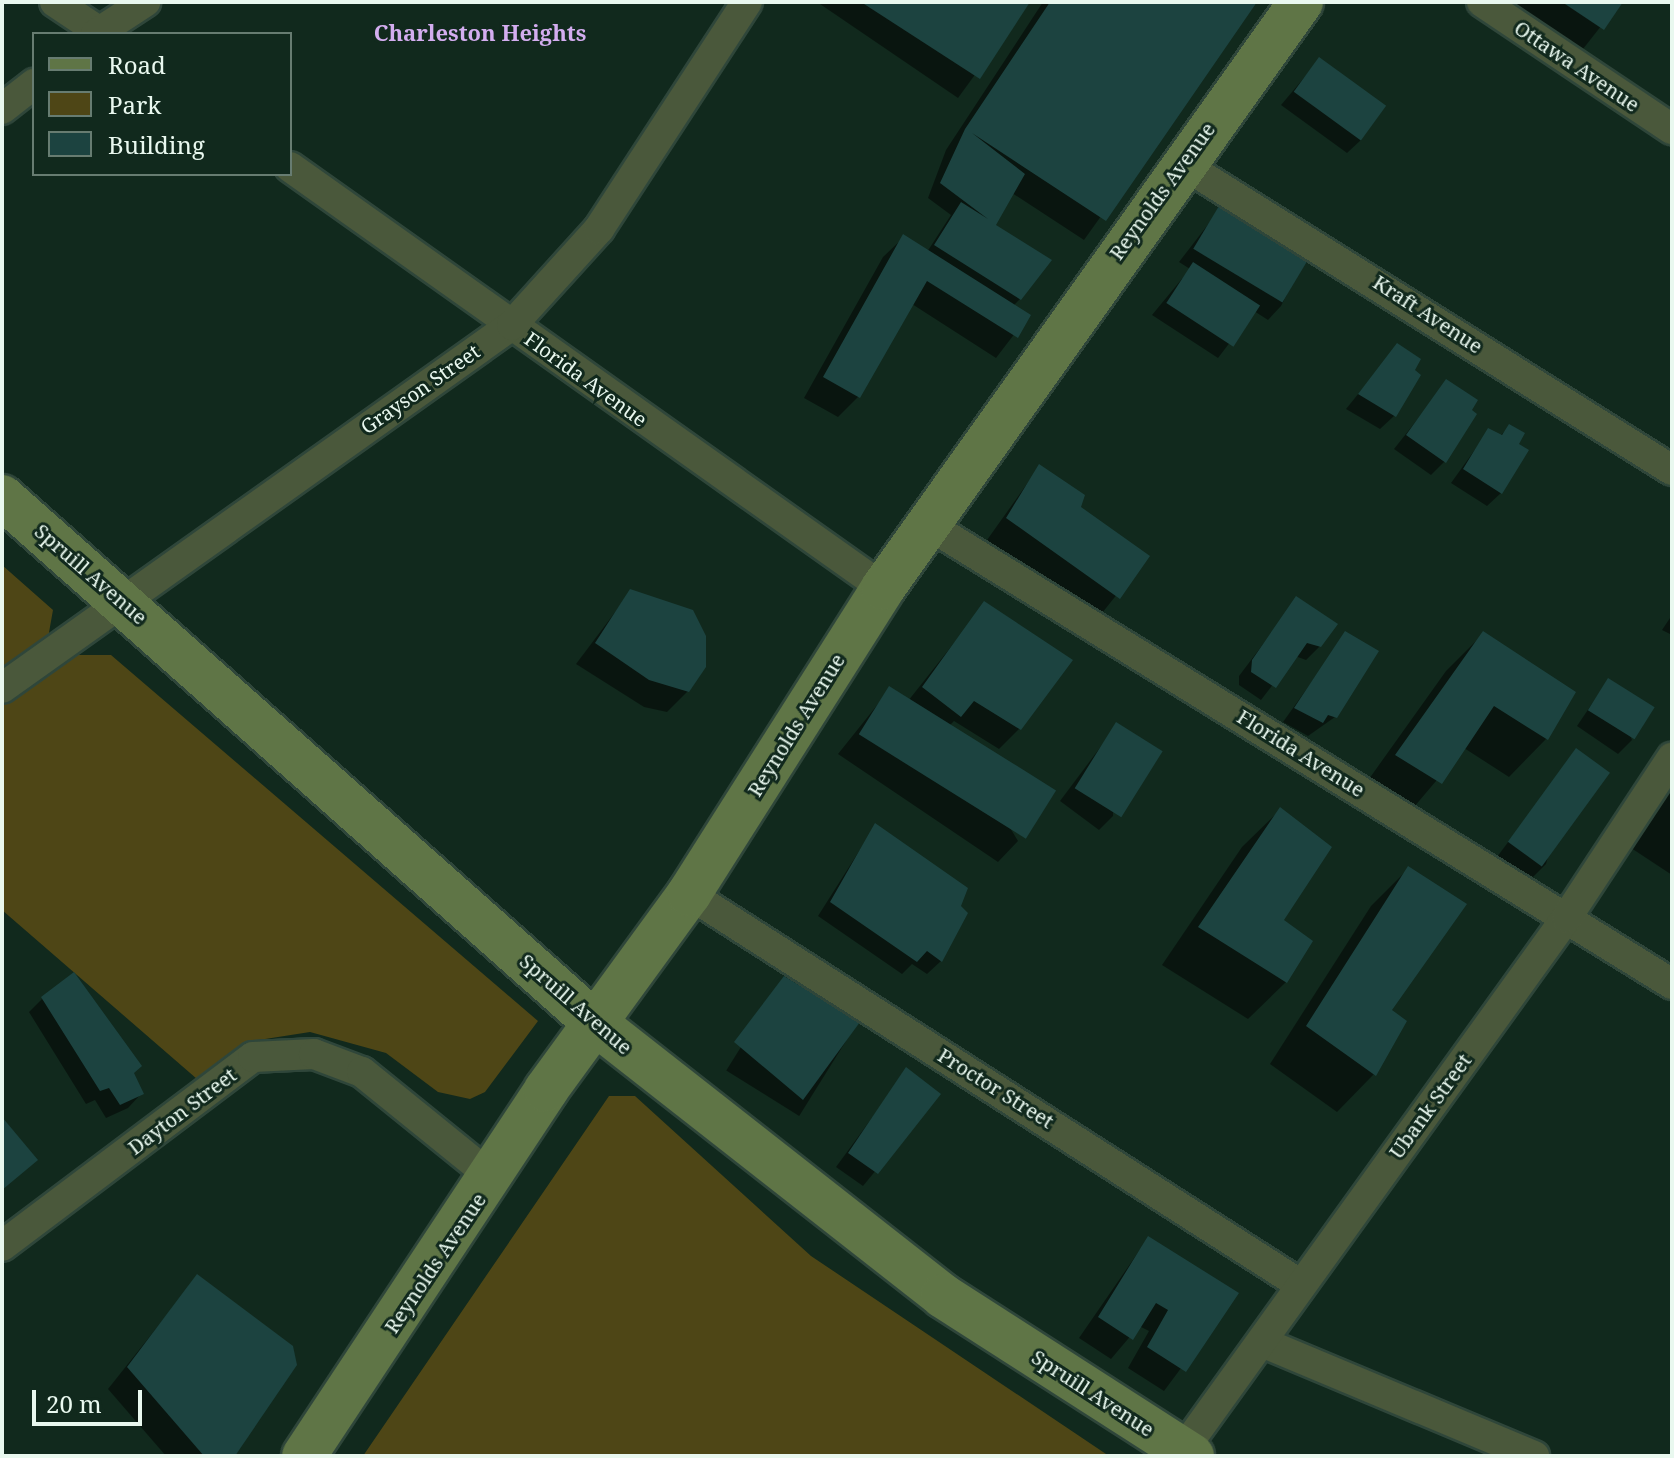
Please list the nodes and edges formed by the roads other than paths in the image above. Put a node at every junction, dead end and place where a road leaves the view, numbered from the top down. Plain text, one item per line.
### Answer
1 (55, 2) edge
2 (145, 2) edge
3 (747, 2) edge
4 (1301, 2) edge
5 (1482, 2) edge
6 (99, 32) edge
7 (101, 32) edge
8 (32, 86) edge
9 (2, 109) edge
10 (1672, 129) edge
11 (1181, 163) junction
12 (292, 168) edge
13 (512, 325) junction
14 (1672, 470) edge
15 (2, 497) edge
16 (927, 524) junction
17 (883, 588) junction
18 (120, 599) junction
19 (2, 688) edge
20 (1672, 758) edge
21 (689, 894) junction
22 (1567, 917) junction
23 (1672, 984) edge
24 (595, 1023) junction
25 (493, 1178) junction
26 (2, 1246) edge
27 (1301, 1285) junction
28 (1264, 1343) junction
29 (1187, 1453) edge
30 (304, 1456) edge
31 (1534, 1456) edge

1 - 6 street
2 - 7 street
3 - 13 street, Grayson Street
4 - 11 street, Reynolds Avenue
5 - 10 street, Ottawa Avenue
8 - 9 street
11 - 14 street, Kraft Avenue
11 - 16 street, Reynolds Avenue
12 - 13 street, Florida Avenue
13 - 17 street, Florida Avenue
13 - 18 street, Grayson Street
15 - 18 street, Spruill Avenue
16 - 17 street, Reynolds Avenue
16 - 22 street, Florida Avenue
17 - 21 street, Reynolds Avenue
18 - 19 street, Grayson Street
18 - 24 street, Spruill Avenue
20 - 22 street, Ubank Street
21 - 24 street, Reynolds Avenue
21 - 27 street, Proctor Street
22 - 23 street, Florida Avenue
22 - 27 street, Ubank Street
24 - 25 street, Reynolds Avenue
24 - 29 street, Spruill Avenue
25 - 26 street, Dayton Street
25 - 30 street, Reynolds Avenue
27 - 28 street, Ubank Street
28 - 29 street, Ubank Street
28 - 31 street

